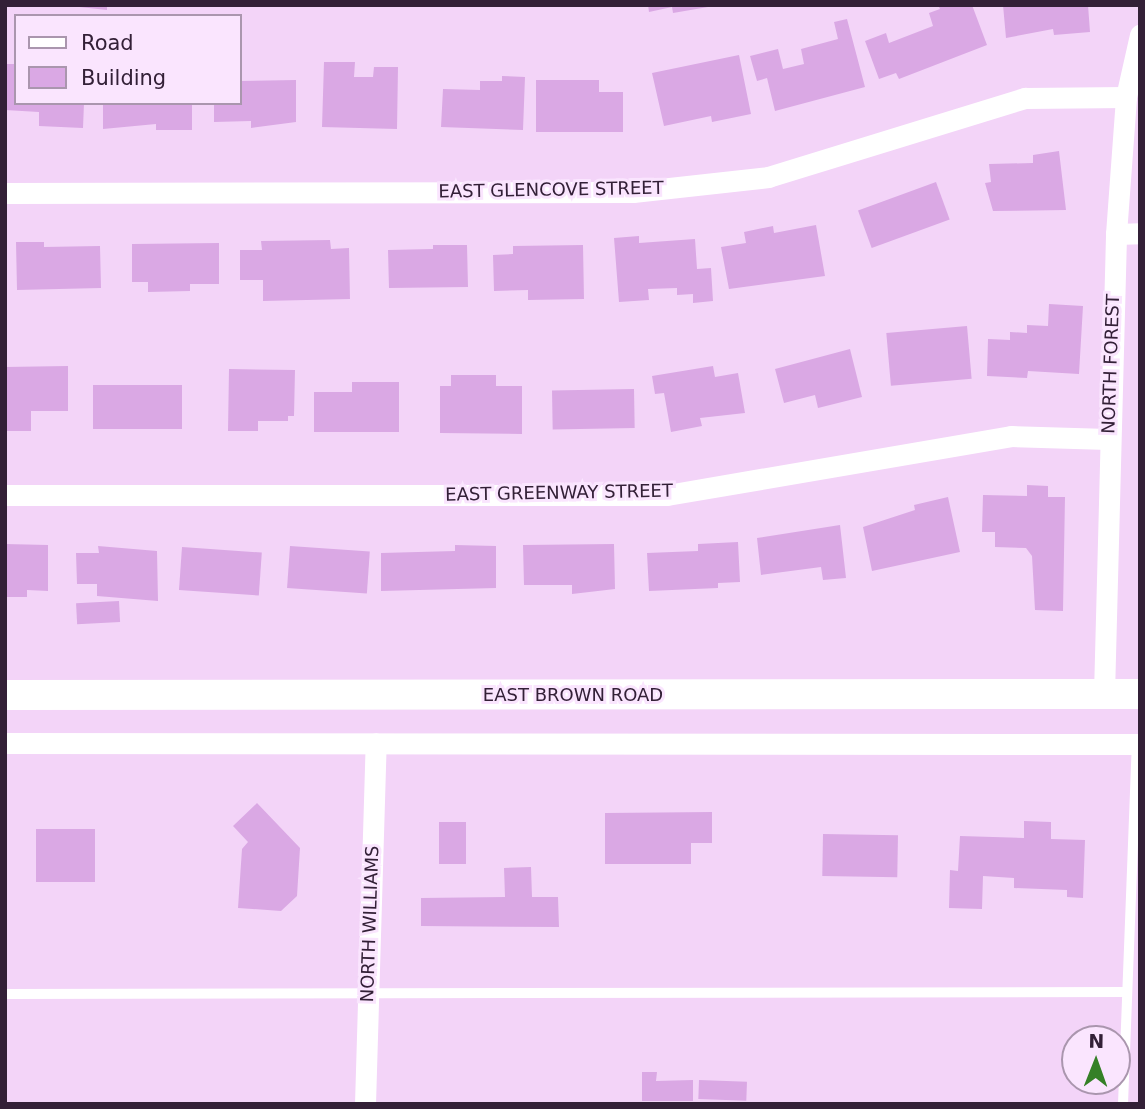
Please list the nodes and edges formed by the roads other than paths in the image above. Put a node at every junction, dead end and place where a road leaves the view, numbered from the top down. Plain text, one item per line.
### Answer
1 (1140, 35) edge
2 (1126, 97) junction
3 (5, 193) edge
4 (1140, 233) edge
5 (1116, 234) junction
6 (1108, 439) junction
7 (5, 495) edge
8 (1104, 694) junction
9 (1140, 694) edge
10 (5, 695) edge
11 (5, 743) edge
12 (376, 743) junction
13 (1138, 744) edge
14 (368, 991) junction
15 (1126, 992) junction
16 (5, 994) edge
17 (365, 1104) edge
18 (1123, 1104) edge

1 - 2 street, NORTH FOREST
2 - 3 street, EAST GLENCOVE STREET
2 - 5 street, NORTH FOREST
4 - 5 street
5 - 6 street, NORTH FOREST
6 - 7 street, EAST GREENWAY STREET
6 - 8 street, NORTH FOREST
8 - 9 main road, EAST BROWN ROAD
8 - 10 main road, EAST BROWN ROAD
11 - 12 street
12 - 13 street
12 - 14 street, NORTH WILLIAMS
13 - 15 lane
14 - 15 lane
14 - 16 lane
14 - 17 street, NORTH WILLIAMS
15 - 18 lane

